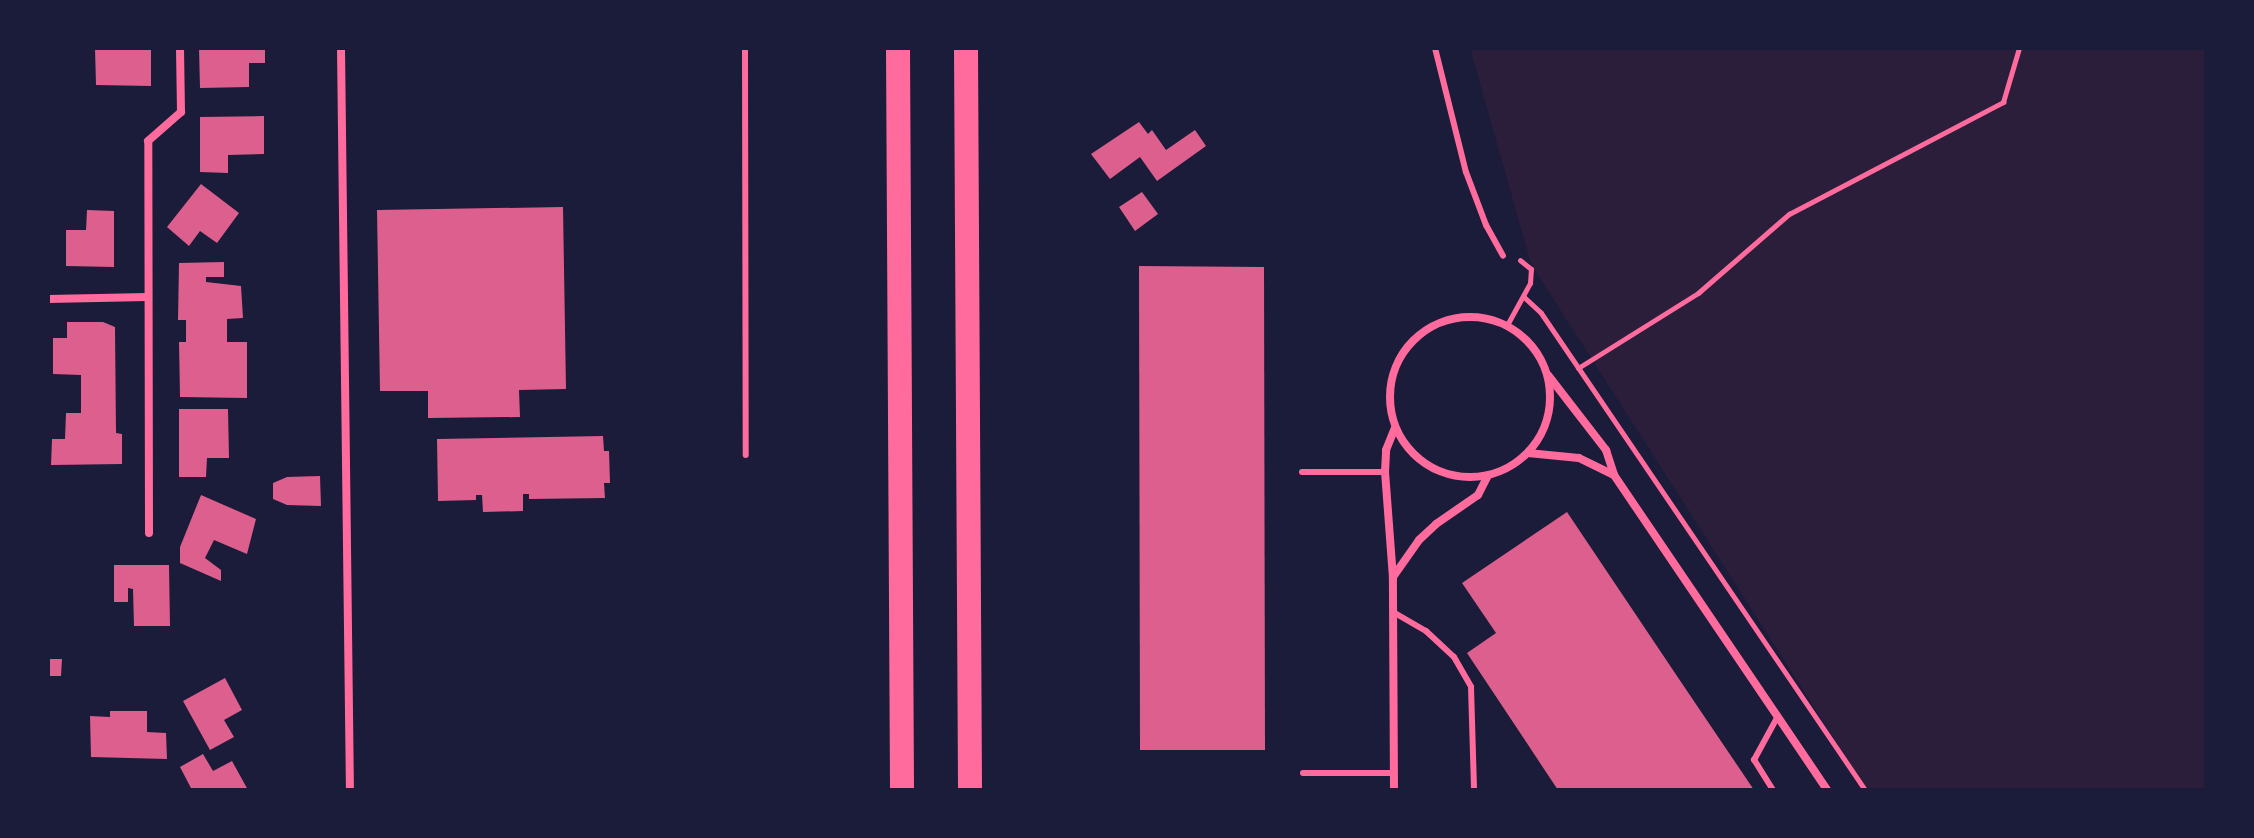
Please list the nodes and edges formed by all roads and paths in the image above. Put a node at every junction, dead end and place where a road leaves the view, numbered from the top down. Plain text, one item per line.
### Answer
1 (180, 48) edge
2 (341, 48) edge
3 (745, 48) edge
4 (898, 48) edge
5 (966, 48) edge
6 (1435, 48) edge
7 (2019, 48) edge
8 (1503, 256) dead end
9 (1531, 269) dead end
10 (148, 297) junction
11 (1524, 297) junction
12 (48, 299) edge
13 (1507, 325) junction
14 (1578, 368) junction
15 (1547, 374) junction
16 (1395, 428) junction
17 (1528, 453) junction
18 (746, 455) dead end
19 (1302, 472) dead end
20 (1385, 472) junction
21 (1614, 475) junction
22 (1487, 477) junction
23 (149, 533) dead end
24 (1393, 578) junction
25 (1393, 612) junction
26 (1778, 716) junction
27 (1303, 773) dead end
28 (1394, 773) junction
29 (350, 790) edge
30 (902, 790) edge
31 (970, 790) edge
32 (1394, 790) edge
33 (1474, 790) edge
34 (1773, 790) edge
35 (1827, 790) edge
36 (1865, 790) edge

1 - 10 street
2 - 29 street
3 - 18 lane
4 - 30 highway
5 - 31 highway
6 - 8 lane
7 - 14 path
9 - 11 path
10 - 12 street
10 - 23 street
11 - 13 path
11 - 14 path
13 - 15 street
13 - 16 street
14 - 36 path
15 - 17 street
15 - 21 street
16 - 20 street
16 - 22 street
17 - 21 street
17 - 22 street
19 - 20 lane
20 - 24 street
21 - 26 street
22 - 24 street
24 - 25 street
25 - 28 street
25 - 33 lane
26 - 34 lane
26 - 35 street
27 - 28 lane
28 - 32 street

